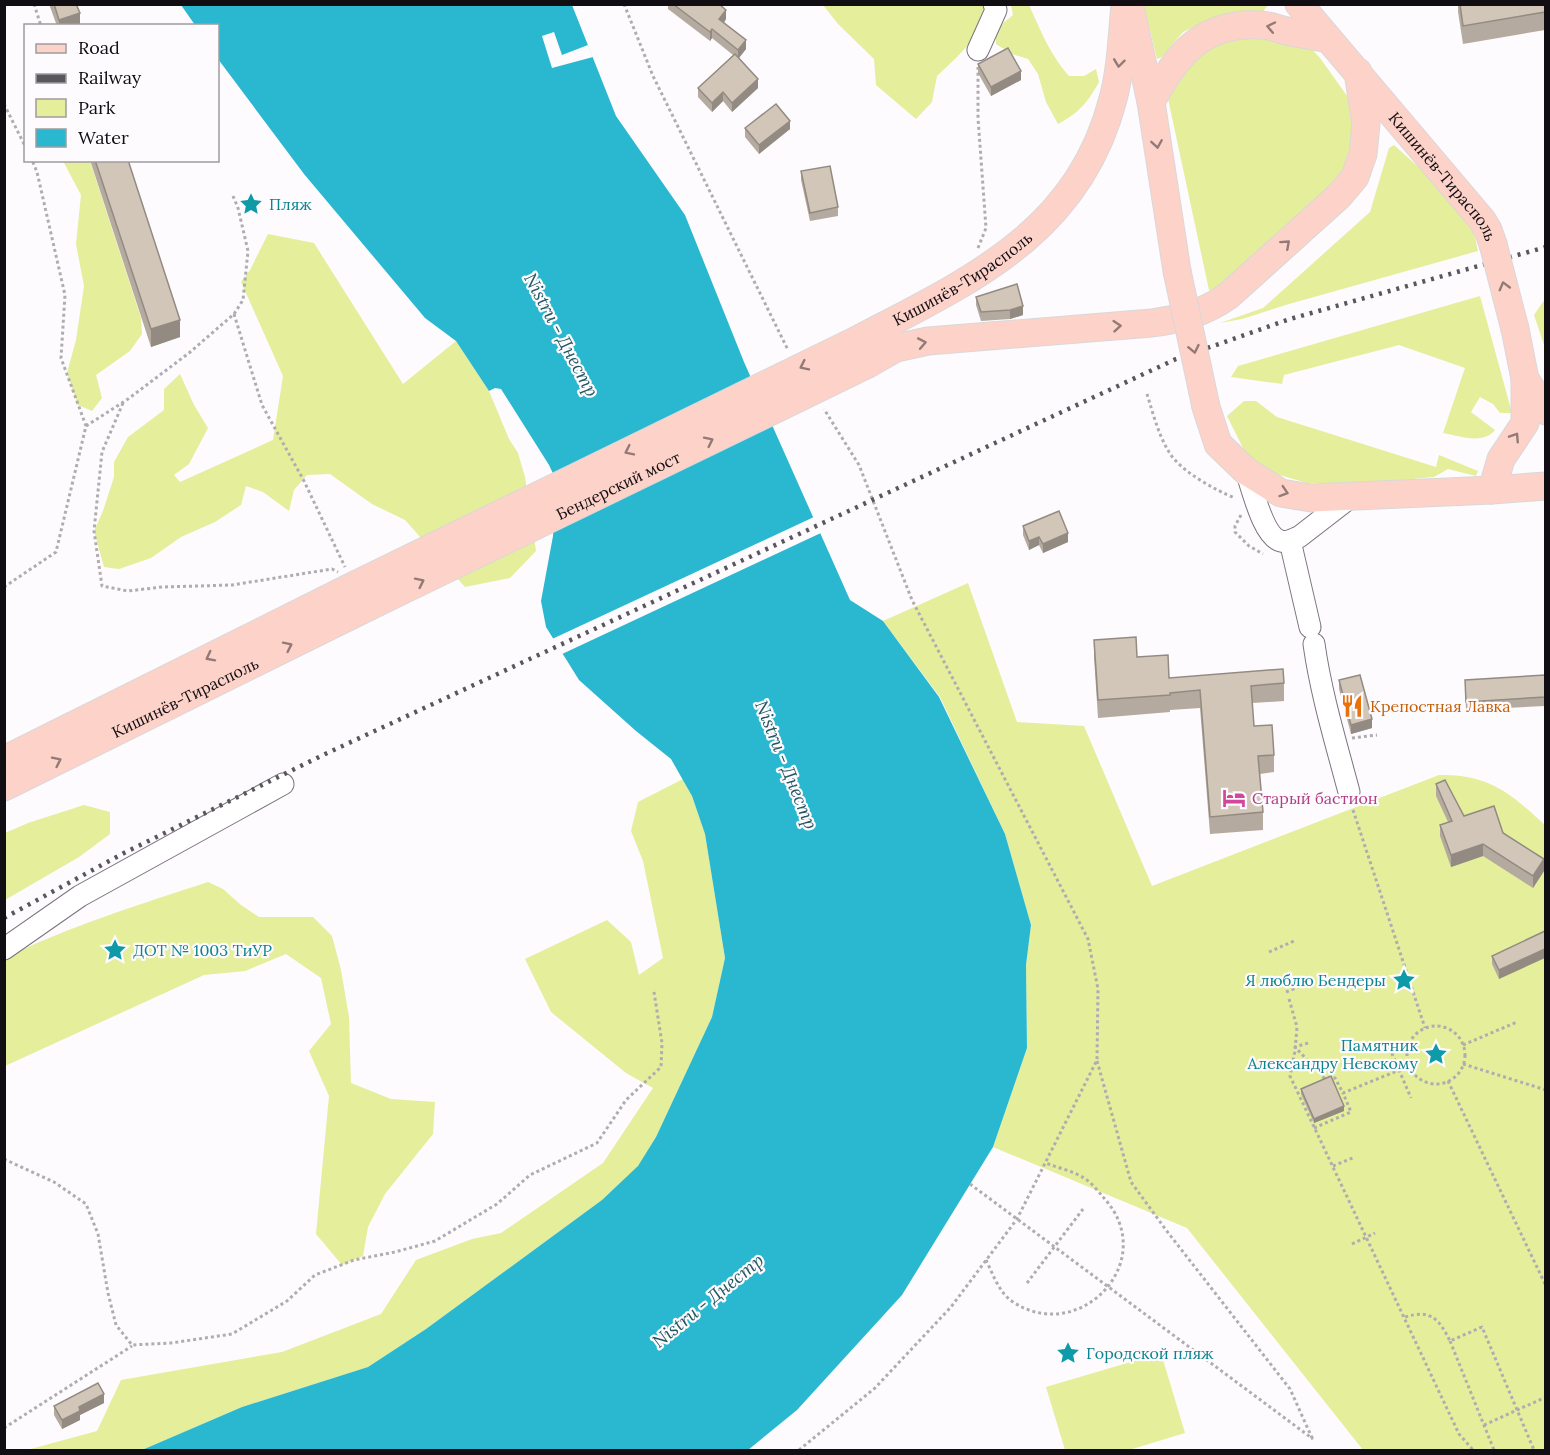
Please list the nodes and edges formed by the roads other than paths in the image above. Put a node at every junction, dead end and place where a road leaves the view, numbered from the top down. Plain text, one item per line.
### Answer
1 (994, 4) edge
2 (1125, 4) edge
3 (1130, 4) edge
4 (1299, 4) edge
5 (1328, 39) junction
6 (978, 50) road end
7 (1358, 72) junction
8 (1151, 102) junction
9 (863, 352) junction
10 (1525, 379) junction
11 (1545, 411) edge
12 (1246, 471) junction
13 (1545, 486) edge
14 (1492, 490) junction
15 (1352, 496) junction
16 (1290, 541) junction
17 (358, 590) junction
18 (4, 760) edge
19 (284, 784) dead end
20 (4, 787) edge
21 (1350, 799) road end
22 (4, 950) edge

1 - 6 lane
2 -> 9 main road, Кишинёв-Тирасполь
3 - 8 main road
4 - 5 main road, Кишинёв-Тирасполь
5 - 7 main road, Кишинёв-Тирасполь
5 -> 8 main road
9 -> 7 main road
10 -> 7 main road, Кишинёв-Тирасполь, bridge
8 -> 12 main road, bridge
9 - 17 main road, Бендерский мост, bridge
10 - 11 main road, Кишинёв-Тирасполь
14 -> 10 main road
12 -> 15 main road
12 - 16 lane
13 - 14 main road
14 - 15 main road
15 - 16 lane
16 - 21 lane
17 -> 18 main road, Кишинёв-Тирасполь
20 -> 17 main road, Кишинёв-Тирасполь
19 - 22 lane

